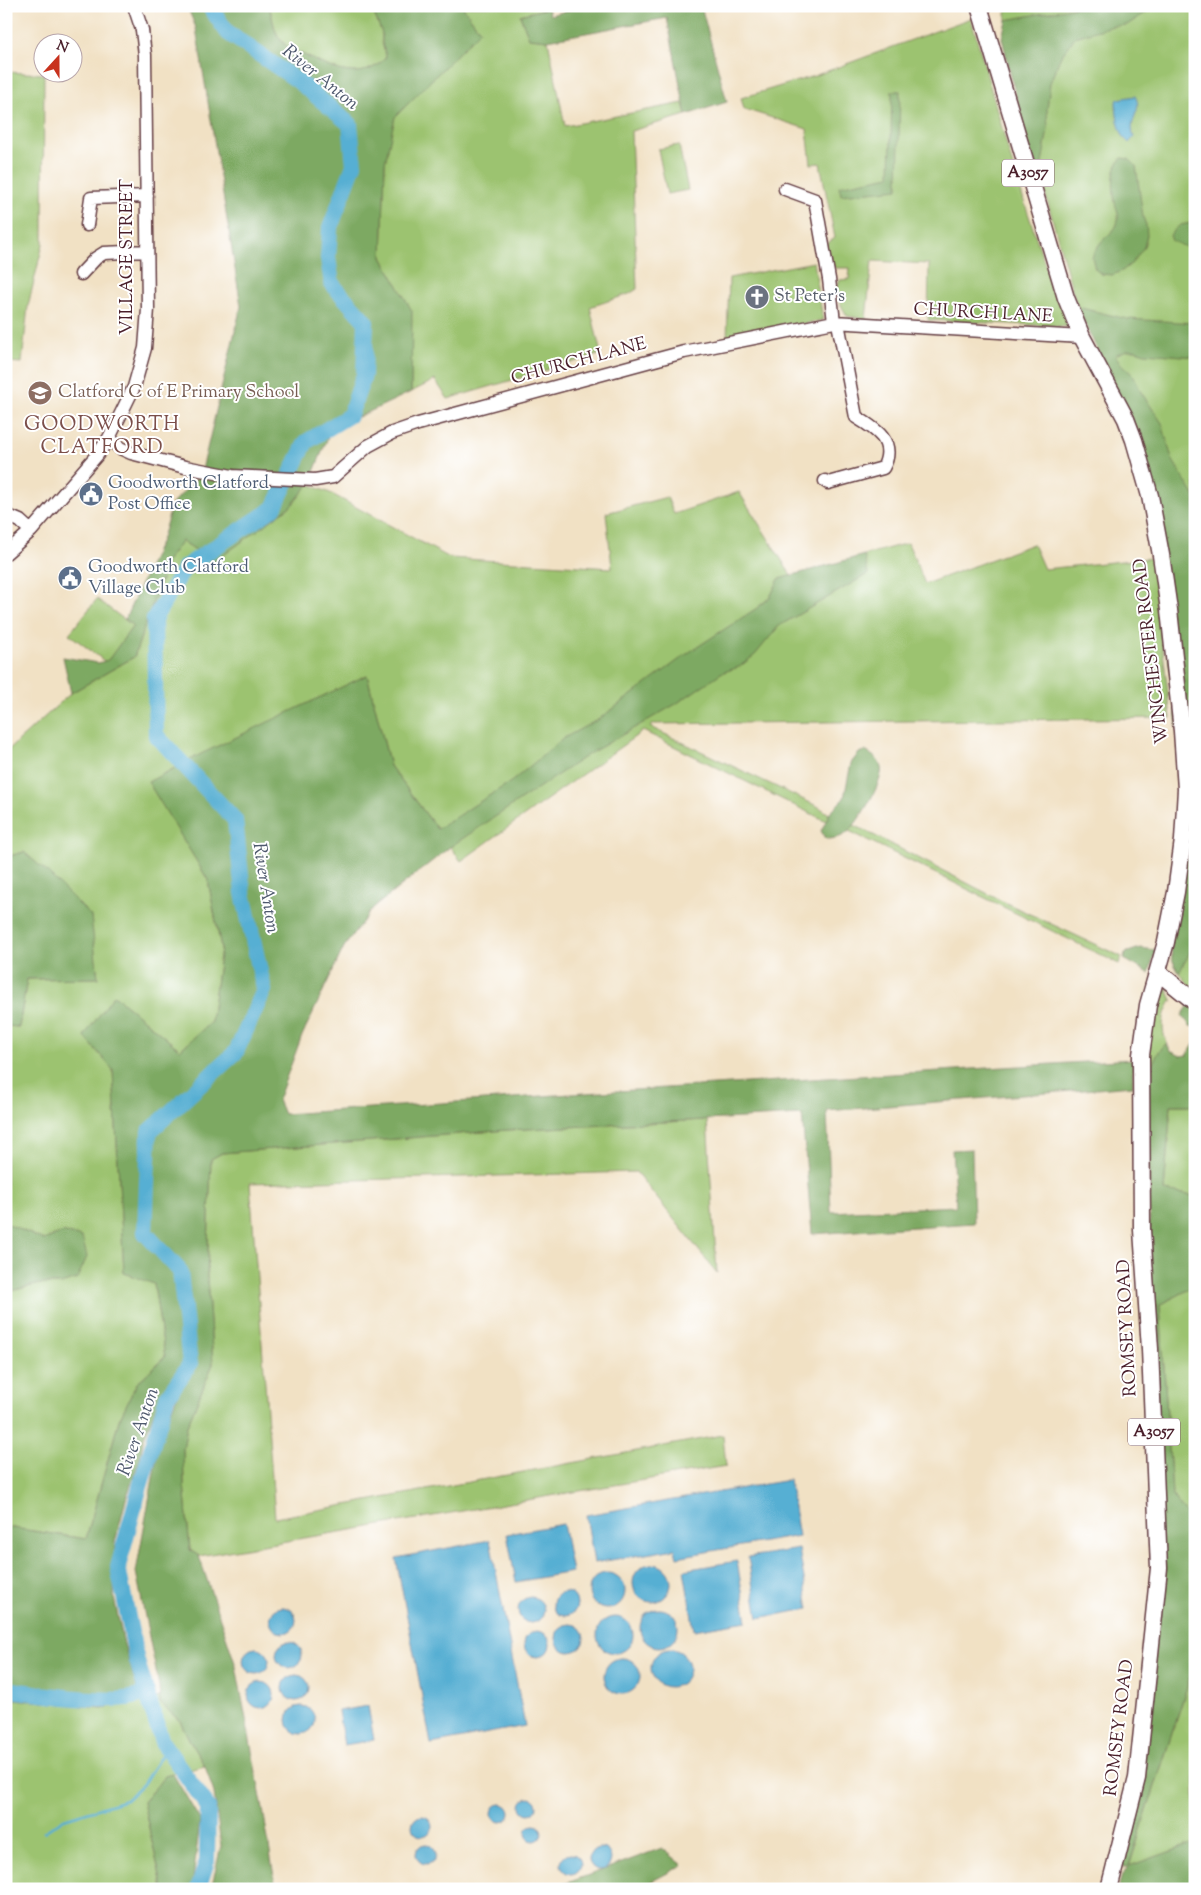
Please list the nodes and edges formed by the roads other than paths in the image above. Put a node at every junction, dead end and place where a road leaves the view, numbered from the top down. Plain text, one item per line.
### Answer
1 (134, 6) edge
2 (979, 6) edge
3 (785, 189) dead end
4 (147, 196) junction
5 (87, 225) dead end
6 (146, 251) junction
7 (81, 274) dead end
8 (836, 322) junction
9 (1082, 337) junction
10 (109, 438) junction
11 (825, 481) dead end
12 (6, 515) edge
13 (31, 531) junction
14 (6, 554) edge
15 (1158, 972) junction
16 (1195, 1002) edge
17 (1110, 1889) edge

1 - 4 street, VILLAGE STREET
2 - 9 main road, WINCHESTER ROAD / A3057
3 - 8 street
4 - 5 street
4 - 6 street, VILLAGE STREET
6 - 7 street
6 - 10 street, VILLAGE STREET
8 - 9 street, CHURCH LANE
8 - 10 street, CHURCH LANE
8 - 11 street
9 - 15 main road, WINCHESTER ROAD / A3057
10 - 13 street, VILLAGE STREET
12 - 13 street
13 - 14 street, VILLAGE STREET
15 - 16 main road
15 - 17 main road, ROMSEY ROAD / A3057

